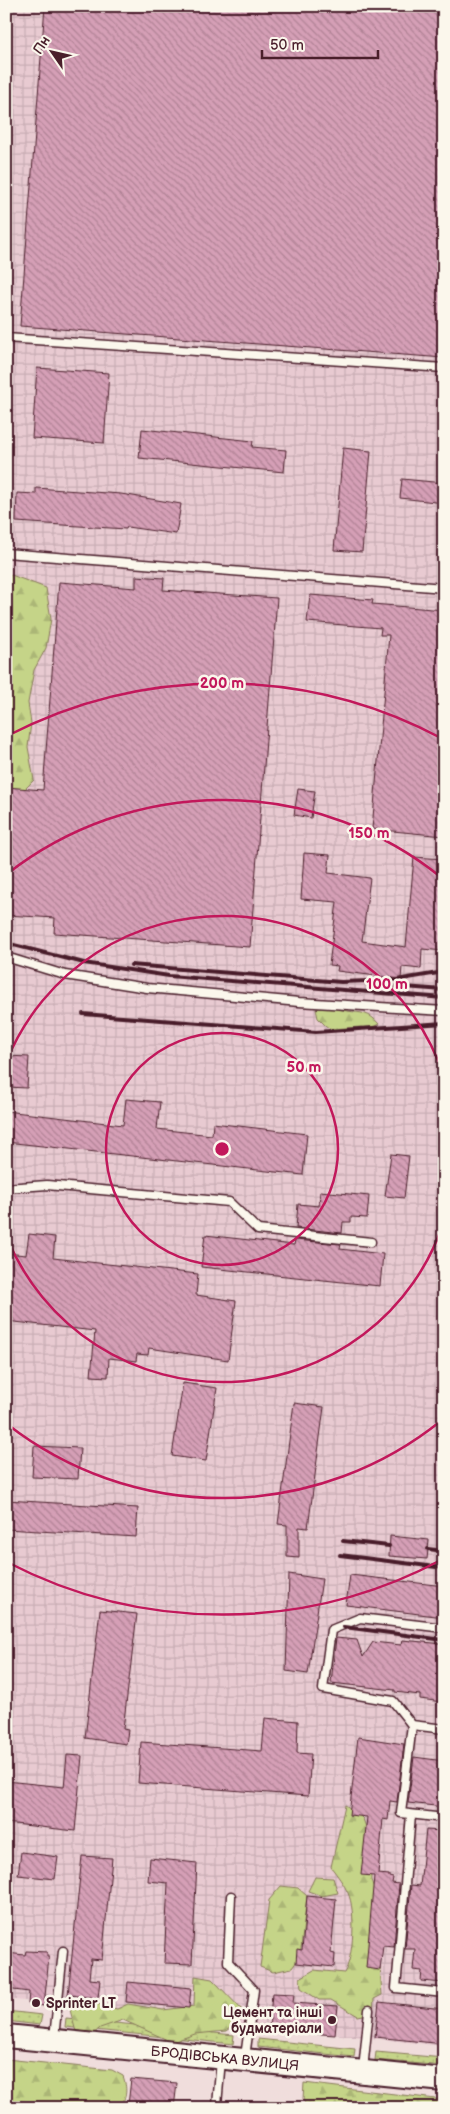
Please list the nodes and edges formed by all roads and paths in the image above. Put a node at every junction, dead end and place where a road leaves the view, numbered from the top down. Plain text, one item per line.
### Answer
1 (6, 338) edge
2 (444, 368) edge
3 (6, 553) edge
4 (444, 588) edge
5 (6, 957) edge
6 (444, 1011) edge
7 (6, 1188) edge
8 (371, 1242) dead end
9 (444, 1628) edge
10 (412, 1725) junction
11 (444, 1729) edge
12 (411, 1814) junction
13 (444, 1818) edge
14 (231, 1896) dead end
15 (63, 1951) dead end
16 (444, 1993) edge
17 (369, 2010) dead end
18 (6, 2036) edge
19 (54, 2040) junction
20 (221, 2057) junction
21 (245, 2059) junction
22 (362, 2071) junction
23 (444, 2080) edge
24 (217, 2105) dead end

1 - 2 lane
3 - 4 lane
5 - 6 lane
7 - 8 lane
9 - 10 lane
10 - 11 lane
10 - 12 lane
12 - 13 lane
12 - 16 lane
14 - 21 lane
15 - 19 lane
17 - 22 lane
18 - 19 main road, БРОДІВСЬКА ВУЛИЦЯ
19 - 20 main road, БРОДІВСЬКА ВУЛИЦЯ
20 - 21 main road, БРОДІВСЬКА ВУЛИЦЯ
20 - 24 lane
21 - 22 main road, БРОДІВСЬКА ВУЛИЦЯ
22 - 23 main road, БРОДІВСЬКА ВУЛИЦЯ

